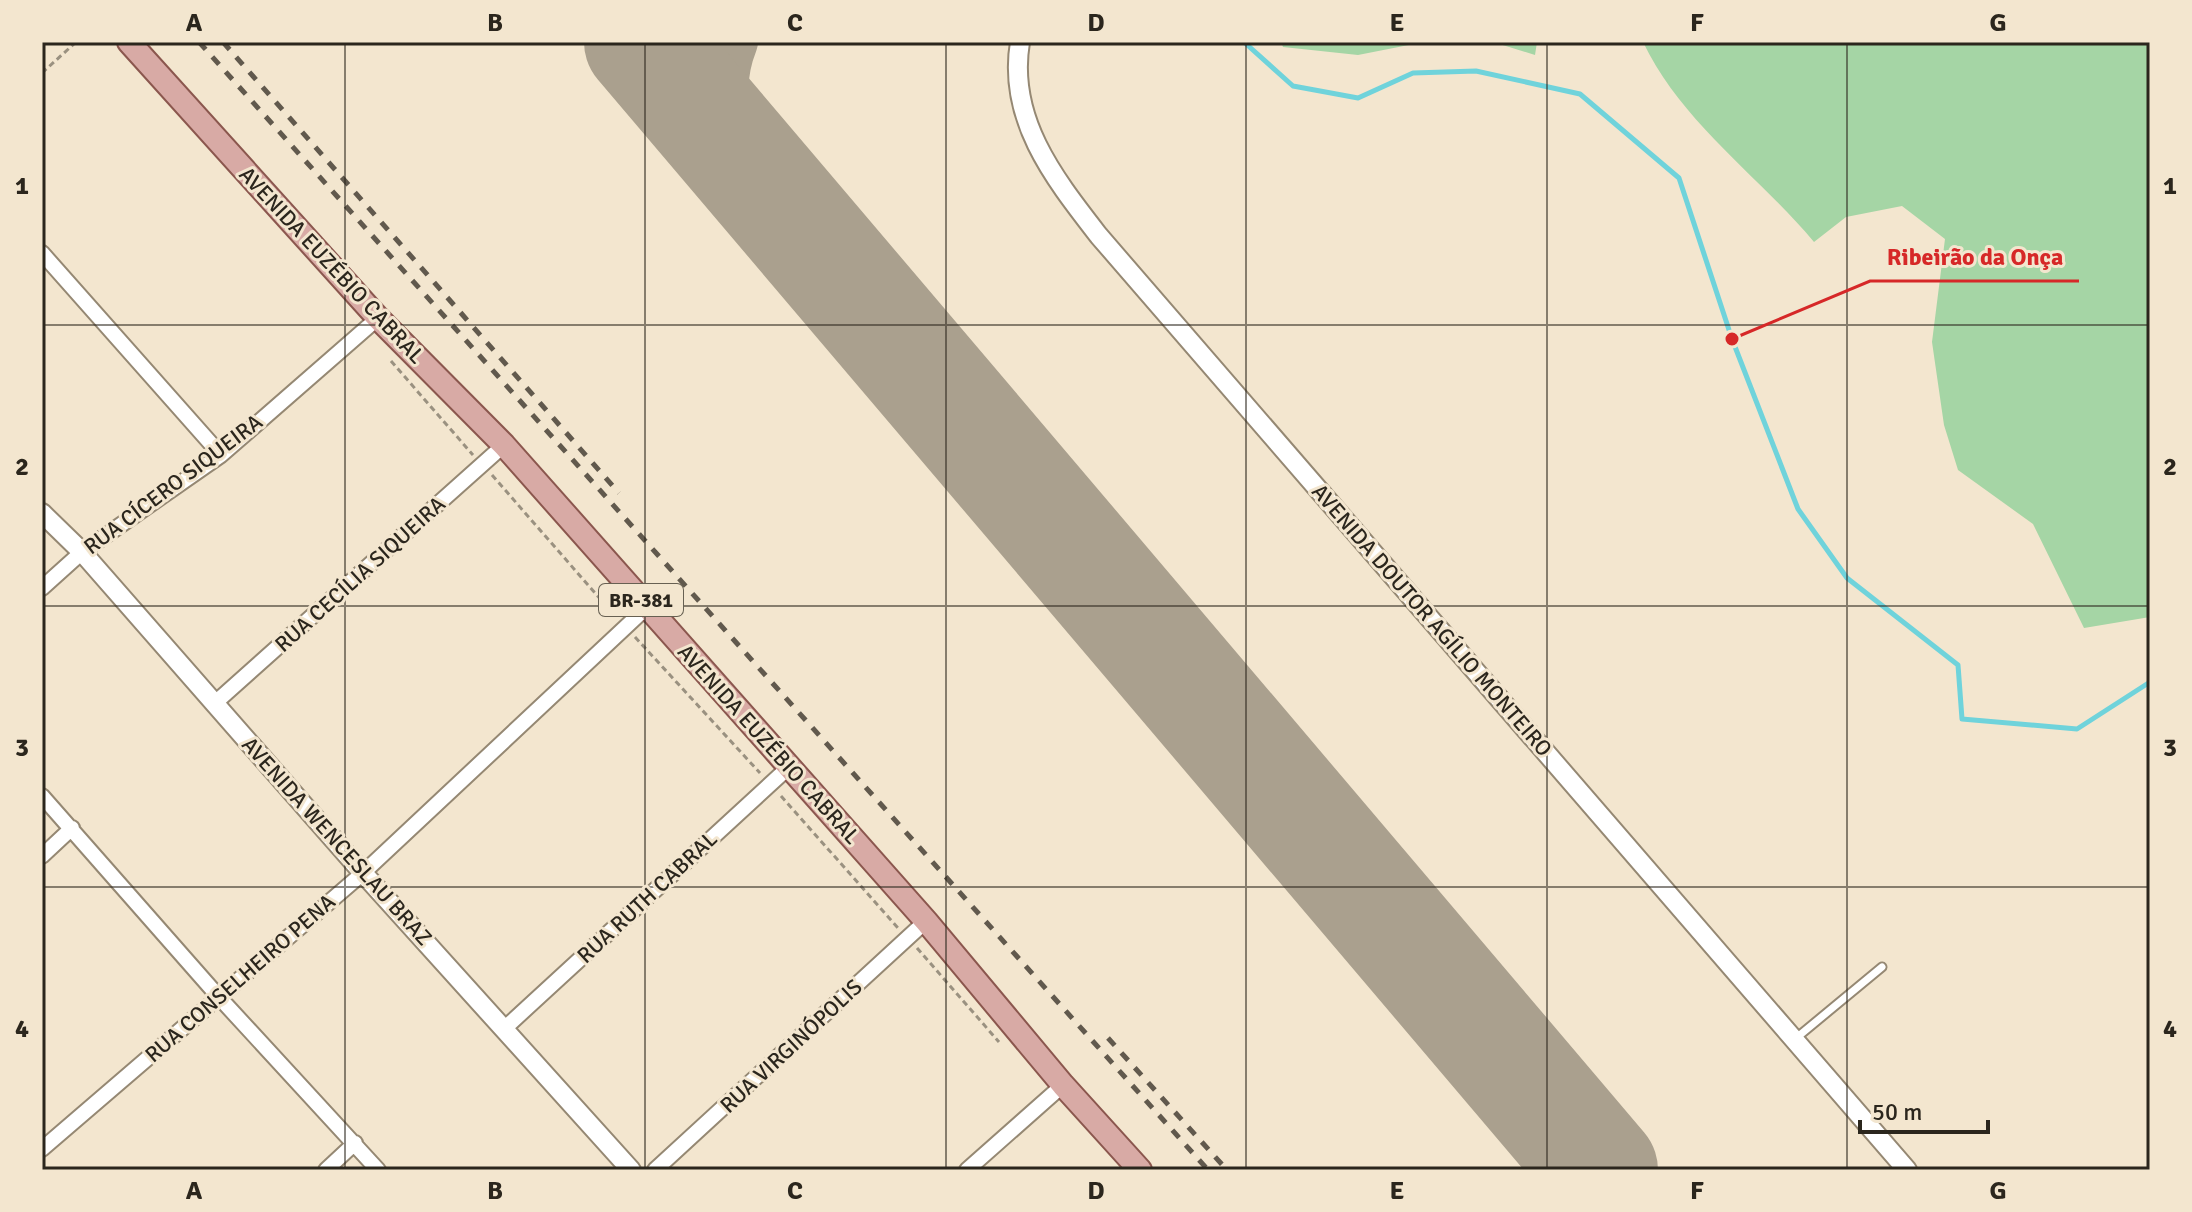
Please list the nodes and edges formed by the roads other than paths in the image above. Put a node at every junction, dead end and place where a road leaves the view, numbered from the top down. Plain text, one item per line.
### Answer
1 (129, 42) edge
2 (1020, 42) edge
3 (42, 253) edge
4 (371, 324) junction
5 (504, 445) junction
6 (221, 455) junction
7 (42, 513) edge
8 (82, 552) junction
9 (42, 588) edge
10 (647, 607) junction
11 (215, 703) junction
12 (790, 766) junction
13 (42, 796) edge
14 (72, 828) junction
15 (42, 856) edge
16 (363, 873) junction
17 (926, 921) junction
18 (1882, 967) dead end
19 (218, 996) junction
20 (505, 1028) junction
21 (1795, 1039) junction
22 (1063, 1085) junction
23 (355, 1143) junction
24 (42, 1149) edge
25 (326, 1170) edge
26 (378, 1170) edge
27 (631, 1170) edge
28 (655, 1170) edge
29 (967, 1170) edge
30 (1140, 1170) edge
31 (1907, 1170) edge

1 - 4 main road, AVENIDA EUZÉBIO CABRAL / BR-381
2 - 21 street, AVENIDA DOUTOR AGÍLIO MONTEIRO
3 - 6 street
4 - 5 main road, AVENIDA EUZÉBIO CABRAL / BR-381
4 - 6 street, RUA CÍCERO SIQUEIRA
5 - 10 main road, AVENIDA EUZÉBIO CABRAL / BR-381
5 - 11 street, RUA CECÍLIA SIQUEIRA
6 - 8 street, RUA CÍCERO SIQUEIRA
7 - 8 street, AVENIDA WENCESLAU BRAZ
8 - 9 street, RUA CÍCERO SIQUEIRA
8 - 11 street, AVENIDA WENCESLAU BRAZ
10 - 12 main road, AVENIDA EUZÉBIO CABRAL / BR-381
10 - 16 street, RUA CONSELHEIRO PENA
11 - 16 street, AVENIDA WENCESLAU BRAZ
12 - 17 main road, AVENIDA EUZÉBIO CABRAL / BR-381
12 - 20 street, RUA RUTH CABRAL
13 - 14 street
14 - 15 street
14 - 19 street
16 - 19 street, RUA CONSELHEIRO PENA
16 - 20 street, AVENIDA WENCESLAU BRAZ
17 - 22 main road, AVENIDA EUZÉBIO CABRAL / BR-381
17 - 28 street, RUA VIRGINÓPOLIS
18 - 21 lane
19 - 23 street
19 - 24 street, RUA CONSELHEIRO PENA
20 - 27 street, AVENIDA WENCESLAU BRAZ
21 - 31 street, AVENIDA DOUTOR AGÍLIO MONTEIRO
22 - 29 street
22 - 30 main road, AVENIDA EUZÉBIO CABRAL / BR-381
23 - 25 street
23 - 26 street

